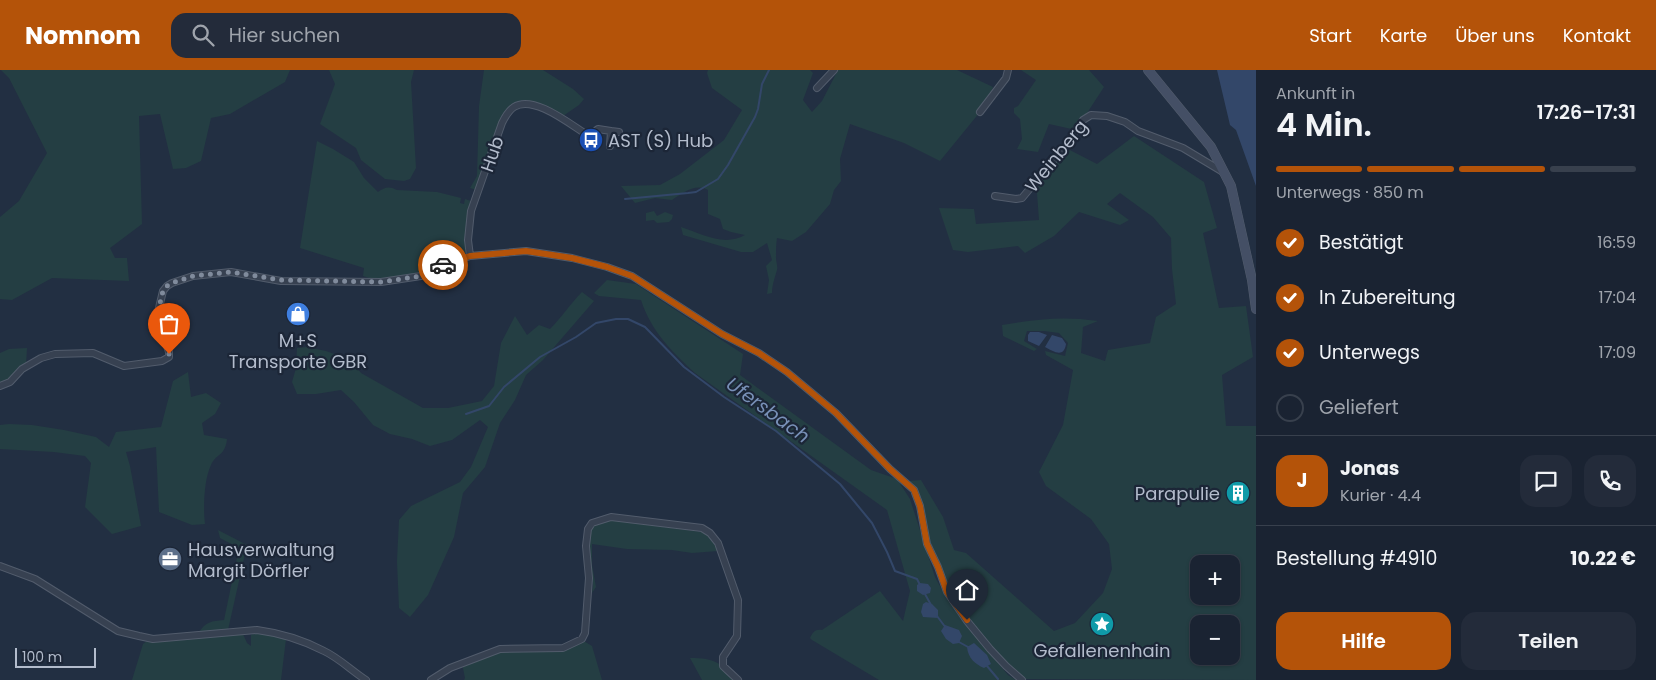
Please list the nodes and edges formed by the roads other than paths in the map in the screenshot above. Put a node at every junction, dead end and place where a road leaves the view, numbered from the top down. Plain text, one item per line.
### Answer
1 (834, 70) edge
2 (1008, 70) edge
3 (1148, 70) edge
4 (817, 88) dead end
5 (980, 112) dead end
6 (611, 131) junction
7 (619, 132) dead end
8 (610, 146) dead end
9 (1224, 173) junction
10 (995, 196) dead end
11 (470, 256) junction
12 (1256, 309) edge
13 (0, 386) edge
14 (0, 566) edge
15 (366, 680) edge
16 (431, 680) edge
17 (738, 680) edge
18 (1022, 680) edge

1 - 4 street
2 - 5 street
3 - 9 main road
6 - 7 street
6 - 8 street
6 - 11 street, Hub
9 - 10 street, Weinberg
9 - 12 main road
11 - 13 street
11 - 18 street
14 - 15 street
16 - 17 street

